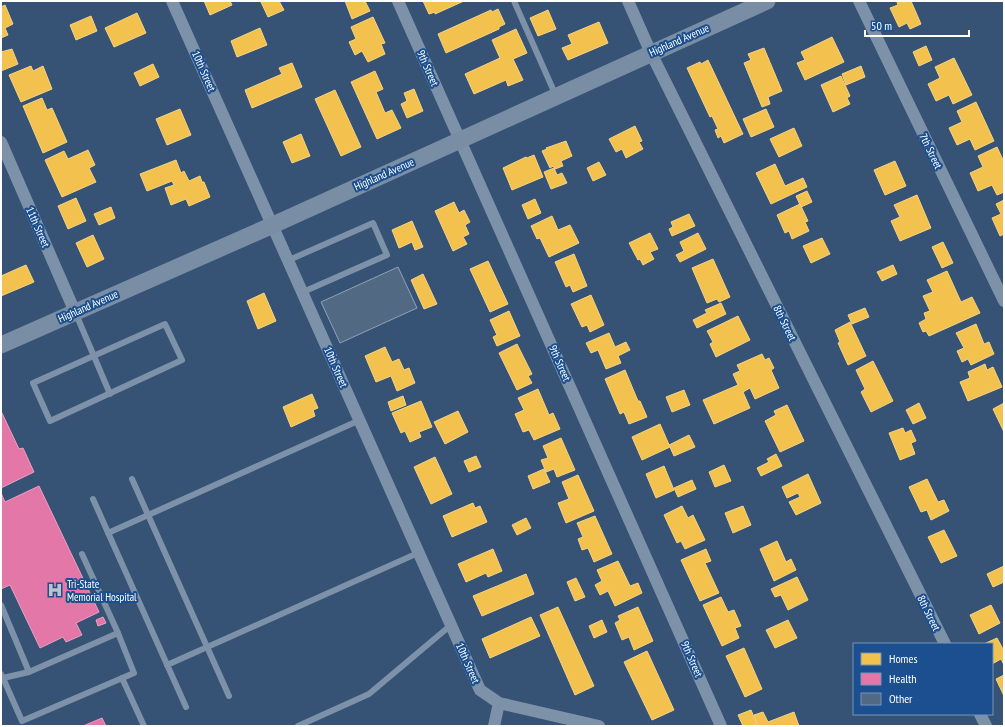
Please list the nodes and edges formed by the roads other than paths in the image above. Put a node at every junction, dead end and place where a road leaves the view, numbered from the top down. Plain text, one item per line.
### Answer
1 (172, 1) edge
2 (398, 1) edge
3 (514, 1) edge
4 (628, 1) edge
5 (767, 1) edge
6 (859, 1) edge
7 (651, 53) junction
8 (556, 96) junction
9 (460, 140) junction
10 (1, 142) edge
11 (273, 225) junction
12 (289, 260) junction
13 (303, 292) junction
14 (1004, 300) edge
15 (75, 312) junction
16 (1, 345) edge
17 (94, 356) junction
18 (110, 394) junction
19 (360, 420) junction
20 (132, 479) dead end
21 (93, 499) dead end
22 (148, 515) junction
23 (108, 533) junction
24 (418, 553) junction
25 (82, 554) dead end
26 (1, 605) edge
27 (451, 625) junction
28 (118, 633) junction
29 (945, 643) edge
30 (207, 647) junction
31 (167, 665) junction
32 (29, 672) junction
33 (2, 677) edge
34 (122, 678) junction
35 (229, 696) dead end
36 (499, 702) junction
37 (186, 707) dead end
38 (980, 715) edge
39 (22, 723) edge
40 (144, 726) edge
41 (298, 726) edge
42 (494, 726) edge
43 (599, 726) edge
44 (722, 726) edge
45 (986, 726) edge

1 - 11 street, 10th Street
2 - 9 street, 9th Street
3 - 8 lane
4 - 7 street, 8th Street
5 - 7 main road, Highland Avenue
6 - 14 street, 7th Street
7 - 8 main road, Highland Avenue
7 - 29 street, 8th Street
8 - 9 main road, Highland Avenue
9 - 11 main road, Highland Avenue
9 - 44 street, 9th Street
10 - 15 street, 11th Street
11 - 12 street, 10th Street
11 - 15 main road, Highland Avenue
12 - 13 street, 10th Street
12 - 13 lane
13 - 19 street, 10th Street
15 - 16 main road, Highland Avenue
15 - 17 lane
17 - 18 lane
17 - 18 lane
17 - 18 lane
19 - 22 lane
19 - 24 street, 10th Street
20 - 22 lane
21 - 23 lane
22 - 23 lane
22 - 30 lane
23 - 31 lane
24 - 27 street, 10th Street
24 - 30 lane
25 - 28 lane
26 - 32 lane
27 - 36 street, 10th Street
27 - 41 lane
28 - 32 lane
28 - 34 lane
30 - 31 lane
30 - 35 lane
31 - 37 lane
32 - 33 lane
33 - 39 lane
34 - 39 lane
34 - 40 lane
36 - 42 street
36 - 43 street, 10th Street
38 - 45 street

